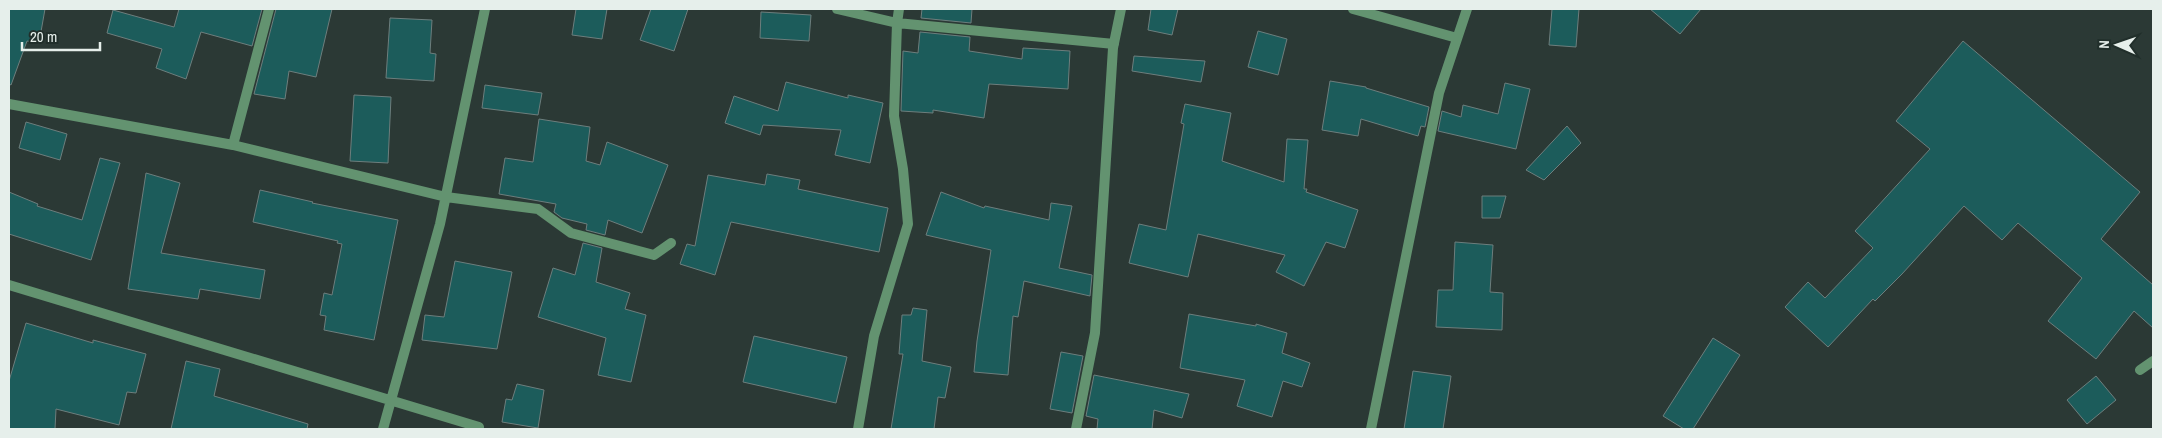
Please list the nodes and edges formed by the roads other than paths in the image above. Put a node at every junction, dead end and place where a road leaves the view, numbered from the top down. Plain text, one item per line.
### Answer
1 (269, 9) edge
2 (485, 9) edge
3 (837, 9) edge
4 (899, 9) edge
5 (1121, 9) edge
6 (1353, 9) edge
7 (1467, 9) edge
8 (896, 22) junction
9 (1458, 38) junction
10 (1114, 44) junction
11 (9, 104) edge
12 (233, 145) junction
13 (446, 197) junction
14 (670, 243) dead end
15 (9, 284) edge
16 (2153, 361) edge
17 (2140, 370) dead end
18 (391, 400) junction
19 (480, 427) dead end
20 (383, 429) edge
21 (858, 429) edge
22 (1076, 429) edge
23 (1371, 429) edge

1 - 12 street
2 - 13 street
3 - 8 street
4 - 8 street
5 - 10 street
6 - 9 street
7 - 9 street
8 - 10 street
8 - 21 street
9 - 23 street
10 - 22 street
11 - 12 street
12 - 13 street
13 - 14 street
13 - 18 street
15 - 18 street
16 - 17 street
18 - 19 street
18 - 20 street

